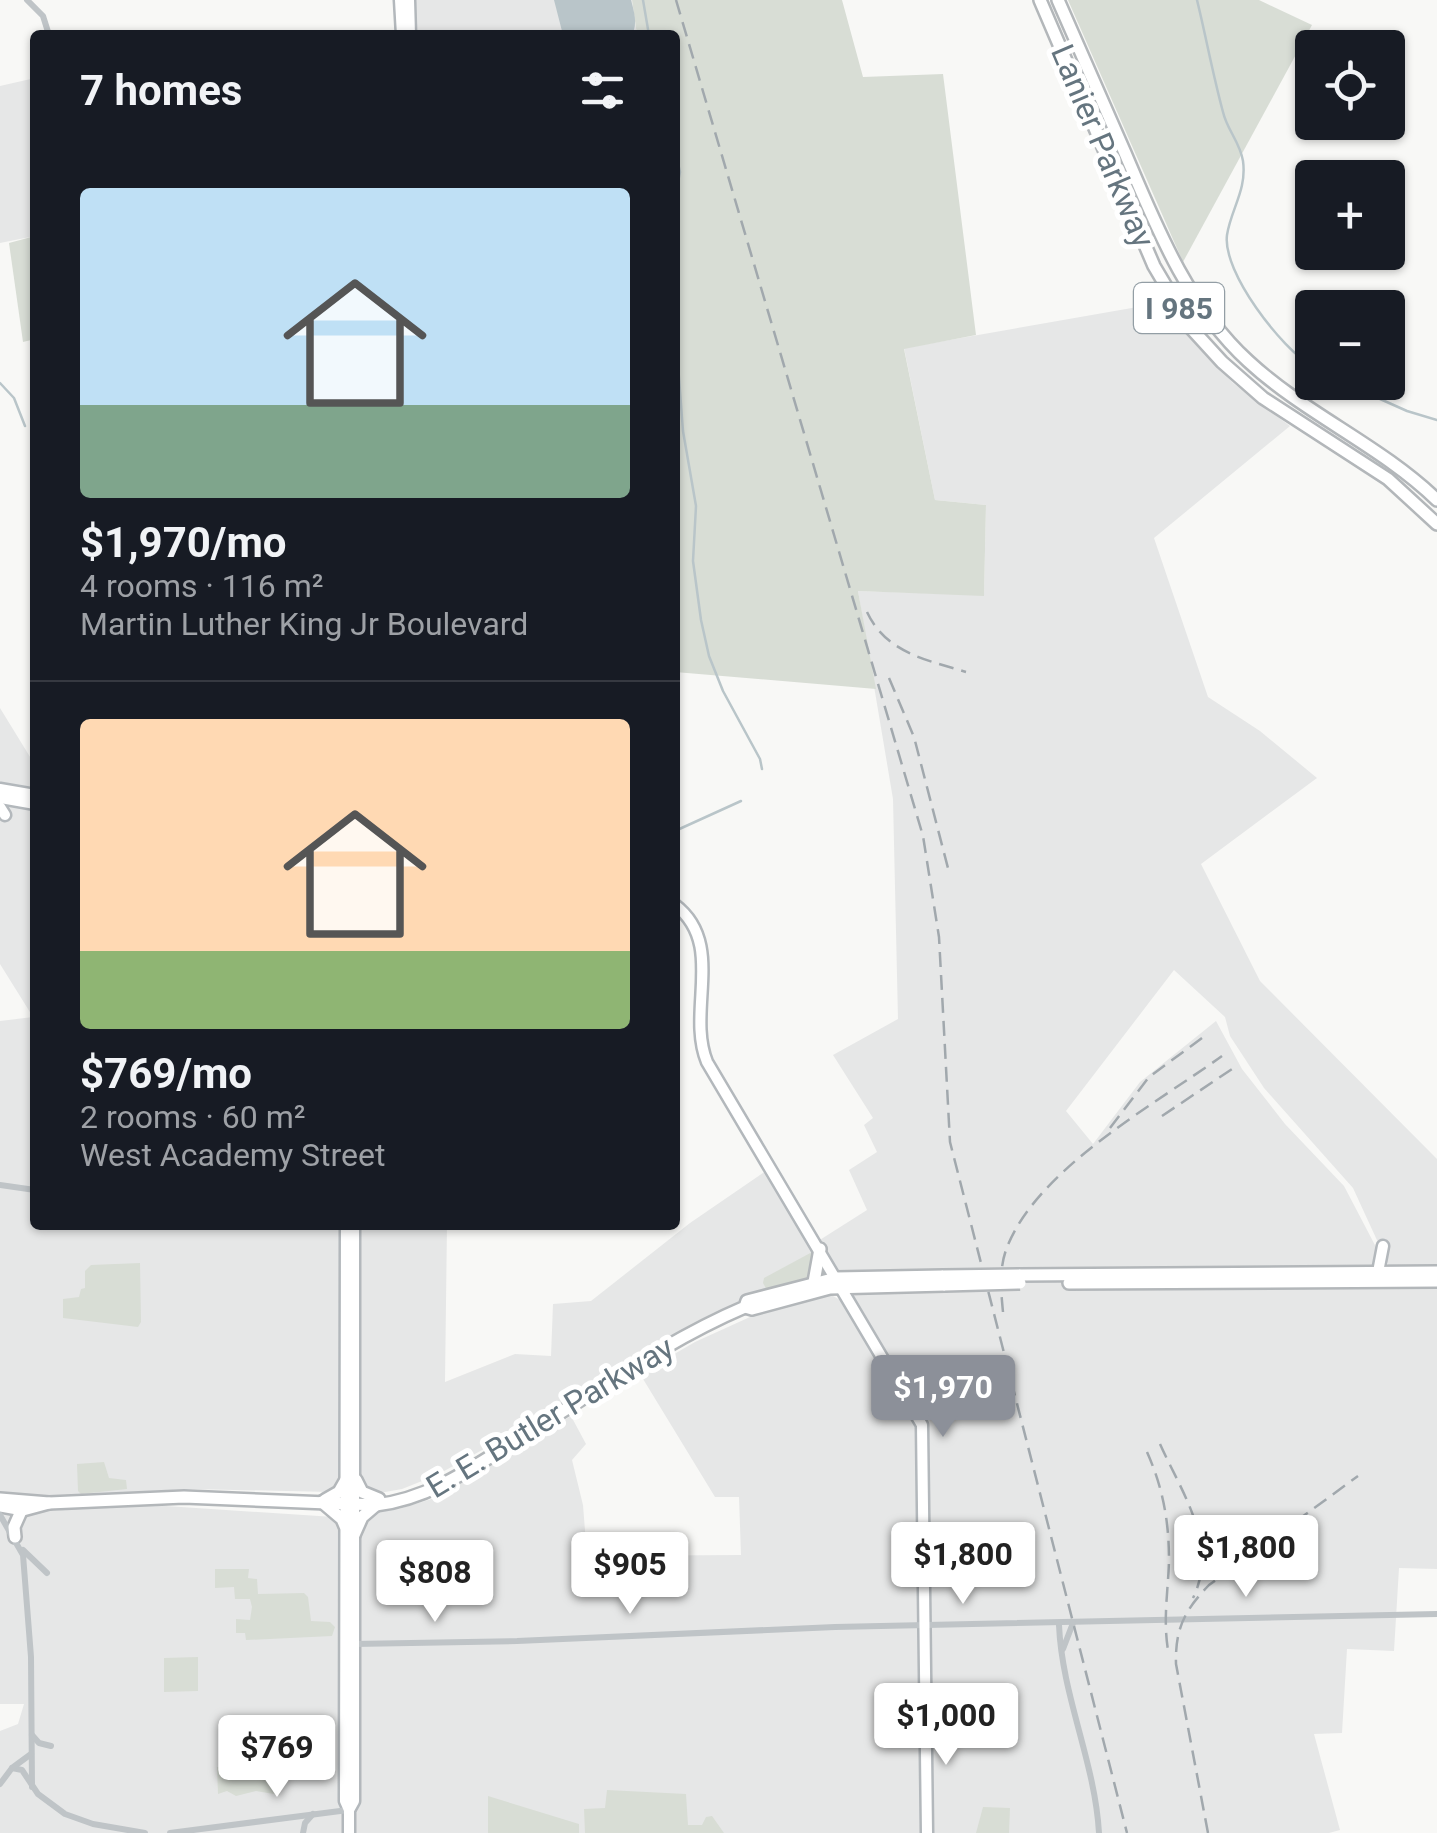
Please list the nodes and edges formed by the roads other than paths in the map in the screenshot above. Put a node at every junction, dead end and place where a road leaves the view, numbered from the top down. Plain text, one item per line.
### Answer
1 (27, 0) edge
2 (400, 0) edge
3 (409, 0) edge
4 (1040, 0) edge
5 (1058, 0) edge
6 (48, 30) edge
7 (402, 30) edge
8 (410, 30) edge
9 (1437, 500) edge
10 (1437, 524) edge
11 (0, 789) edge
12 (30, 794) edge
13 (0, 798) edge
14 (21, 804) junction
15 (30, 804) edge
16 (5, 813) edge
17 (680, 909) edge
18 (0, 1185) edge
19 (30, 1189) edge
20 (346, 1230) edge
21 (354, 1230) edge
22 (1383, 1246) dead end
23 (820, 1249) junction
24 (1378, 1272) junction
25 (1437, 1272) edge
26 (1020, 1279) junction
27 (1437, 1281) edge
28 (814, 1282) junction
29 (839, 1283) junction
30 (745, 1307) junction
31 (351, 1479) junction
32 (0, 1498) edge
33 (322, 1502) junction
34 (351, 1502) junction
35 (393, 1503) junction
36 (376, 1504) junction
37 (0, 1506) edge
38 (20, 1506) junction
39 (0, 1516) edge
40 (350, 1530) junction
41 (18, 1543) junction
42 (47, 1573) dead end
43 (1437, 1614) edge
44 (1073, 1623) junction
45 (1060, 1625) junction
46 (924, 1626) junction
47 (349, 1644) junction
48 (1061, 1655) junction
49 (32, 1735) junction
50 (51, 1746) dead end
51 (32, 1754) junction
52 (12, 1768) junction
53 (0, 1784) edge
54 (32, 1787) junction
55 (349, 1810) junction
56 (313, 1814) junction
57 (133, 1832) edge
58 (145, 1833) edge
59 (170, 1833) edge
60 (303, 1833) edge
61 (348, 1833) edge
62 (927, 1833) edge
63 (1099, 1833) edge

1 - 6 street
2 - 7 main road
3 - 8 main road
4 - 10 highway, Lanier Parkway / I 985
5 - 9 highway, Lanier Parkway / I 985
11 - 12 main road
13 - 14 main road
14 - 15 main road
14 - 16 main road
17 - 23 main road
18 - 19 street
20 - 31 main road
21 - 31 main road
22 - 24 main road
23 - 28 highway
23 - 29 main road
24 - 25 highway, E. E. Butler Parkway
24 - 26 highway, E. E. Butler Parkway
26 - 27 highway, E. E. Butler Parkway
26 - 29 highway, E. E. Butler Parkway, bridge
28 - 29 highway, E. E. Butler Parkway
28 - 30 highway, E. E. Butler Parkway
29 - 30 highway, E. E. Butler Parkway
29 - 46 main road
30 - 35 highway, E. E. Butler Parkway
31 - 33 highway
31 - 34 main road
31 - 35 highway
32 - 38 highway, E. E. Butler Parkway
33 - 34 highway, E. E. Butler Parkway
33 - 38 highway, E. E. Butler Parkway
33 - 40 highway
34 - 36 highway, E. E. Butler Parkway
34 - 40 main road
35 - 36 highway, E. E. Butler Parkway
36 - 40 highway
37 - 38 highway, E. E. Butler Parkway
38 - 41 highway
39 - 41 street
40 - 47 main road
41 - 42 street
41 - 49 street
43 - 44 street
44 - 45 street
44 - 48 street
45 - 46 street
45 - 48 street
46 - 47 street
46 - 62 main road
47 - 55 main road
48 - 63 street
49 - 50 street
49 - 51 street
51 - 52 street
51 - 54 street
52 - 53 street
52 - 54 street
54 - 57 street
55 - 56 street
55 - 61 main road
56 - 59 street
56 - 60 street
57 - 58 street

